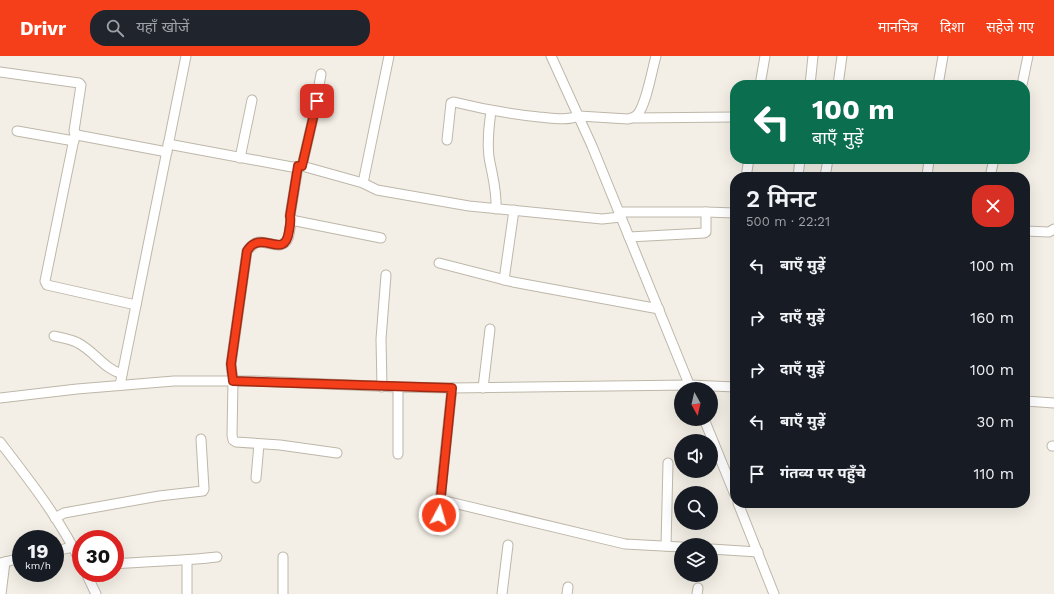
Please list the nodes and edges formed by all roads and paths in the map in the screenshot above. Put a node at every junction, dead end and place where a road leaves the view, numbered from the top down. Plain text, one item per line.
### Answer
1 (186, 56) edge
2 (389, 56) edge
3 (551, 56) edge
4 (656, 56) edge
5 (765, 56) edge
6 (813, 56) edge
7 (842, 56) edge
8 (943, 56) edge
9 (1028, 56) edge
10 (0, 72) edge
11 (321, 74) dead end
12 (761, 80) edge
13 (811, 80) edge
14 (839, 80) edge
15 (939, 80) edge
16 (1023, 80) edge
17 (252, 100) dead end
18 (491, 111) junction
19 (579, 116) junction
20 (634, 118) junction
21 (730, 118) edge
22 (17, 131) dead end
23 (74, 138) junction
24 (447, 140) dead end
25 (167, 148) junction
26 (240, 158) junction
27 (300, 166) junction
28 (363, 183) junction
29 (496, 209) junction
30 (514, 210) junction
31 (706, 212) junction
32 (730, 213) edge
33 (620, 215) junction
34 (291, 220) junction
35 (1054, 229) edge
36 (1030, 231) edge
37 (629, 237) junction
38 (381, 238) dead end
39 (439, 263) dead end
40 (386, 275) dead end
41 (504, 280) junction
42 (136, 305) junction
43 (659, 309) junction
44 (490, 329) dead end
45 (54, 336) dead end
46 (122, 374) junction
47 (233, 381) junction
48 (689, 382) edge
49 (120, 386) junction
50 (382, 387) junction
51 (398, 387) junction
52 (674, 387) edge
53 (718, 387) edge
54 (730, 387) edge
55 (452, 388) junction
56 (483, 388) junction
57 (0, 398) edge
58 (1030, 401) edge
59 (1054, 403) edge
60 (707, 426) edge
61 (201, 439) dead end
62 (0, 442) edge
63 (259, 444) junction
64 (337, 452) dead end
65 (398, 454) dead end
66 (668, 462) dead end
67 (256, 478) dead end
68 (730, 483) edge
69 (440, 500) junction
70 (740, 508) edge
71 (55, 518) junction
72 (437, 530) dead end
73 (72, 544) edge
74 (508, 545) dead end
75 (666, 546) junction
76 (674, 547) edge
77 (718, 549) edge
78 (758, 552) junction
79 (217, 557) dead end
80 (283, 557) dead end
81 (187, 560) junction
82 (3, 563) edge
83 (124, 563) edge
84 (90, 582) edge
85 (1, 594) edge
86 (96, 594) edge
87 (187, 594) edge
88 (283, 594) edge
89 (502, 594) edge
90 (774, 594) edge

1 - 25 street
2 - 28 street
3 - 19 street
4 - 20 street
5 - 12 street
6 - 13 street
7 - 14 street
8 - 15 street
9 - 16 street
10 - 23 street
11 - 27 street
17 - 26 street
18 - 19 street
18 - 24 street
18 - 29 street
19 - 20 street
19 - 33 street
20 - 21 street
22 - 23 street
23 - 25 street
23 - 42 street
25 - 26 street
25 - 42 street
26 - 27 street
27 - 28 street
27 - 34 street
28 - 29 street
29 - 30 street
30 - 33 street
30 - 41 street
31 - 32 street
31 - 33 street
31 - 37 street
33 - 37 street
34 - 38 street
34 - 47 street
35 - 36 street
37 - 43 street
39 - 41 street
40 - 50 street
41 - 43 street
42 - 46 street
43 - 48 street
44 - 56 street
45 - 46 street
46 - 49 street
47 - 49 street
47 - 50 street
47 - 63 street
49 - 57 street
50 - 51 street
51 - 55 street
51 - 65 street
52 - 56 street
53 - 54 street
55 - 56 street
55 - 69 street
58 - 59 street
60 - 68 street
61 - 71 street
62 - 71 street
63 - 64 street
63 - 67 street
66 - 75 street
69 - 72 street
69 - 75 street
70 - 78 street
71 - 73 street
74 - 89 street
75 - 76 street
77 - 78 street
78 - 90 street
79 - 81 street
80 - 88 street
81 - 83 street
81 - 87 street
82 - 85 street
84 - 86 street

